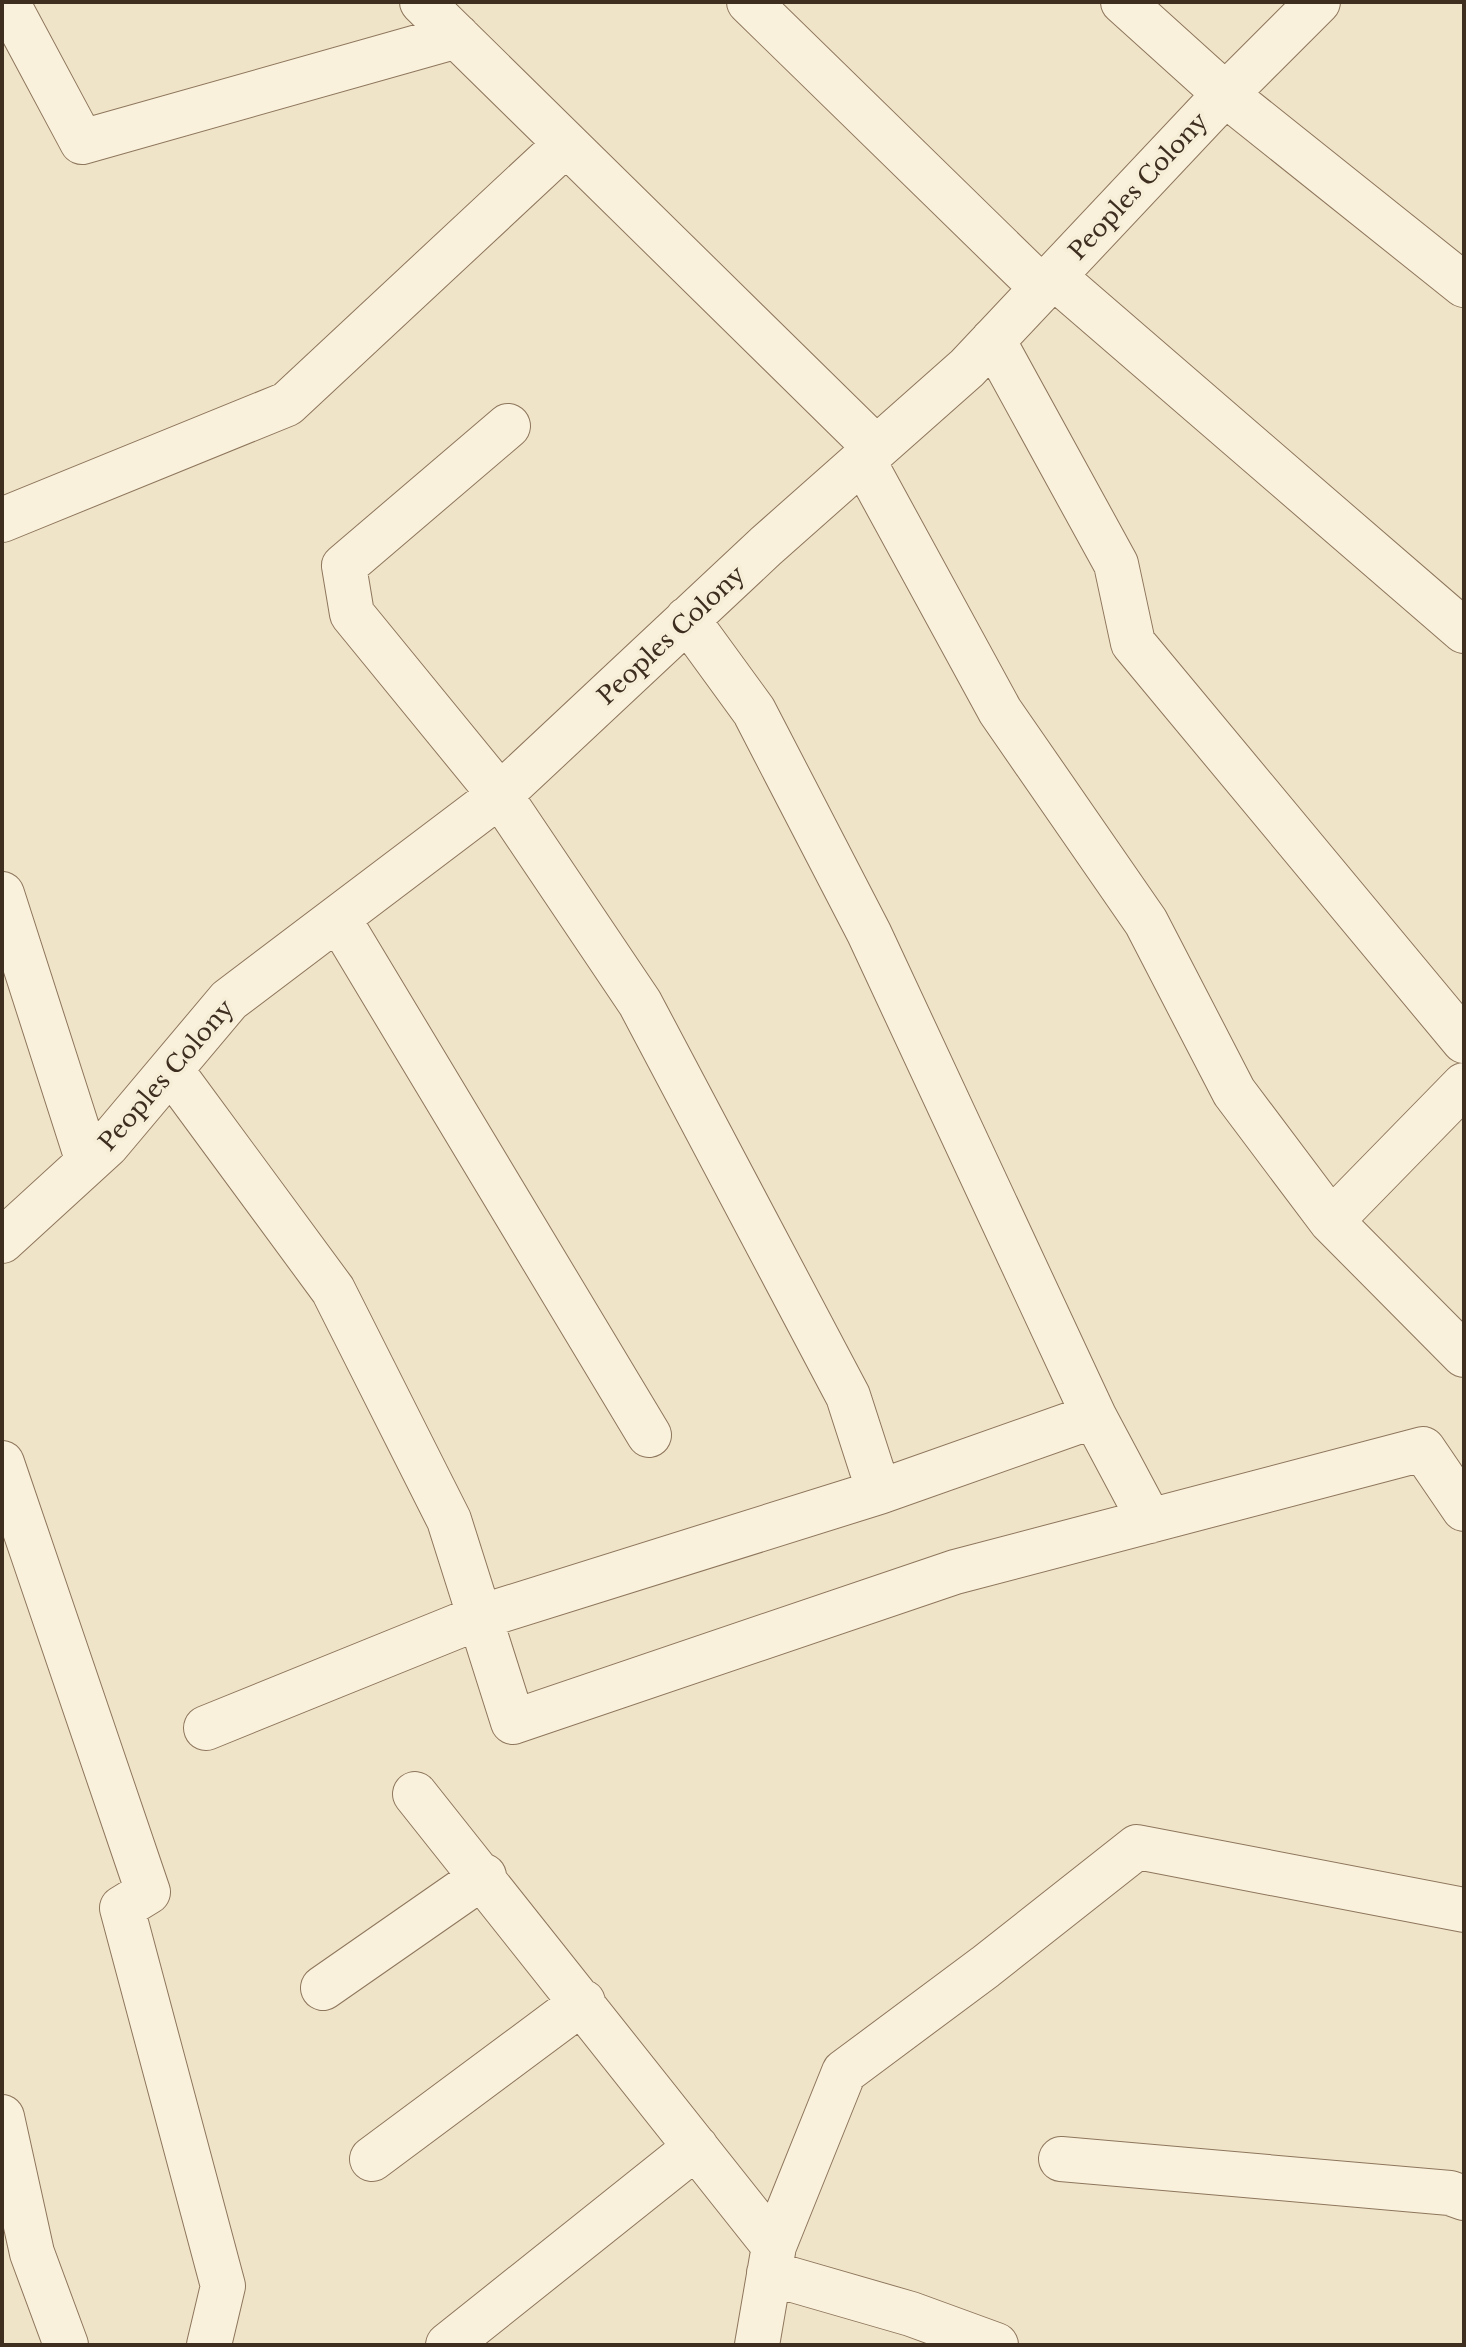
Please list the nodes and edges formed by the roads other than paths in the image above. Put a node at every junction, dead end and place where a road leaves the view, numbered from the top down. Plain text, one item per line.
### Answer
1 (7, 2) edge
2 (422, 2) edge
3 (749, 2) edge
4 (1123, 2) edge
5 (1318, 2) edge
6 (457, 36) junction
7 (1225, 94) junction
8 (566, 144) junction
9 (1047, 282) junction
10 (1464, 285) edge
11 (993, 340) junction
12 (508, 426) dead end
13 (869, 454) junction
14 (2, 520) edge
15 (687, 619) junction
16 (1464, 631) edge
17 (500, 795) junction
18 (2, 894) edge
19 (338, 918) junction
20 (1464, 1041) edge
21 (171, 1070) junction
22 (1464, 1085) edge
23 (88, 1162) junction
24 (1331, 1221) junction
25 (2, 1241) edge
26 (1464, 1355) edge
27 (1094, 1416) junction
28 (649, 1435) dead end
29 (2, 1463) edge
30 (879, 1492) junction
31 (1464, 1509) edge
32 (1150, 1521) junction
33 (480, 1617) junction
34 (206, 1728) dead end
35 (415, 1794) dead end
36 (484, 1876) junction
37 (1464, 1910) edge
38 (323, 1988) dead end
39 (583, 2002) junction
40 (2, 2117) edge
41 (696, 2147) junction
42 (372, 2159) dead end
43 (1061, 2159) dead end
44 (1464, 2198) edge
45 (772, 2259) junction
46 (953, 2337) edge
47 (66, 2345) edge
48 (209, 2345) edge
49 (448, 2345) edge
50 (757, 2345) edge
51 (996, 2345) edge

1 - 6 street
2 - 6 street
3 - 9 street
4 - 7 street
5 - 7 street, Peoples Colony
6 - 8 street
7 - 9 street, Peoples Colony
7 - 10 street
8 - 13 street
8 - 14 street
9 - 11 street, Peoples Colony
9 - 16 street
11 - 13 street, Peoples Colony
11 - 20 street
12 - 17 street
13 - 15 street, Peoples Colony
13 - 24 street
15 - 17 street, Peoples Colony
15 - 27 street
17 - 19 street, Peoples Colony
17 - 30 street
18 - 23 street
19 - 21 street, Peoples Colony
19 - 28 street
21 - 23 street, Peoples Colony
21 - 33 street
22 - 24 street
23 - 25 street, Peoples Colony
24 - 26 street
27 - 30 street
27 - 32 street
29 - 48 street
30 - 33 street
31 - 32 street
32 - 33 street
33 - 34 street
35 - 36 street
36 - 38 street
36 - 39 street
37 - 45 street
39 - 41 street
39 - 42 street
40 - 47 street
41 - 45 street
41 - 49 street
43 - 44 street
45 - 46 street
45 - 50 street
46 - 51 street

